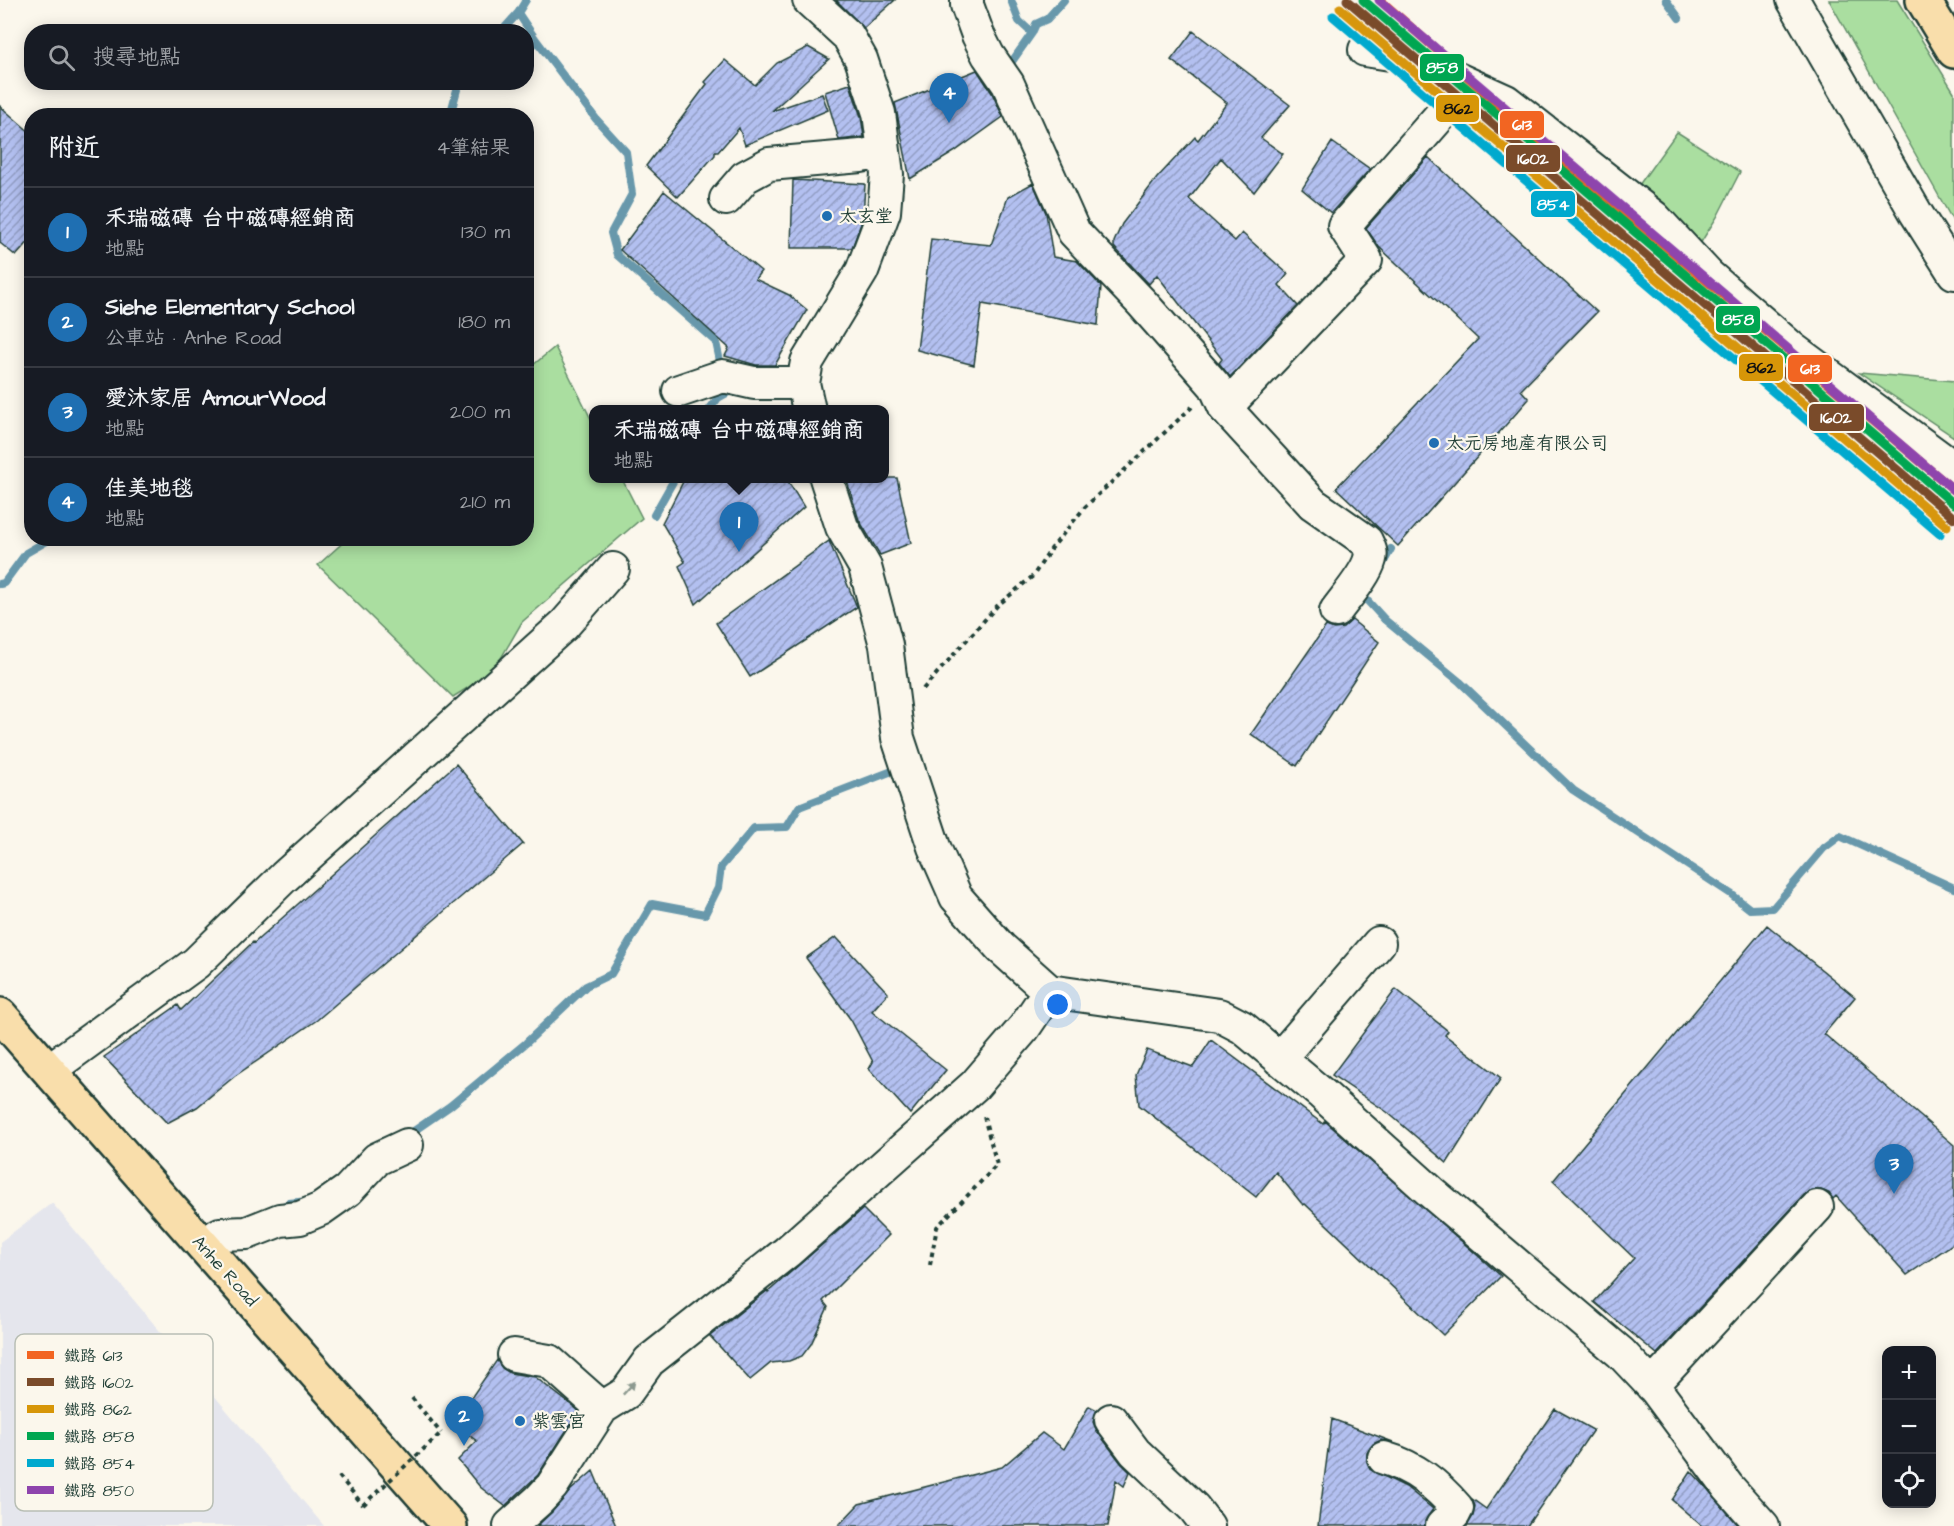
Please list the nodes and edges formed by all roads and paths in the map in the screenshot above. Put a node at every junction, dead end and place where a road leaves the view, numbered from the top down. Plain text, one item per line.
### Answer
1 (809, 0) edge
2 (967, 0) edge
3 (1794, 0) edge
4 (1923, 0) edge
5 (1365, 50) dead end
6 (1954, 51) edge
7 (1440, 117) dead end
8 (884, 152) junction
9 (726, 199) dead end
10 (1954, 273) edge
11 (679, 391) dead end
12 (806, 396) edge
13 (1220, 397) junction
14 (1954, 468) edge
15 (828, 483) edge
16 (614, 569) dead end
17 (1336, 611) dead end
18 (893, 711) junction
19 (1379, 943) dead end
20 (1049, 991) junction
21 (0, 1015) edge
22 (1279, 1059) junction
23 (49, 1070) junction
24 (975, 1085) junction
25 (407, 1145) dead end
26 (1817, 1208) dead end
27 (202, 1245) junction
28 (930, 1265) dead end
29 (514, 1355) dead end
30 (1652, 1386) junction
31 (412, 1398) dead end
32 (602, 1408) junction
33 (1111, 1420) dead end
34 (1384, 1458) dead end
35 (339, 1476) dead end
36 (450, 1526) edge
37 (510, 1526) edge
38 (1208, 1526) edge
39 (1442, 1526) edge
40 (1763, 1526) edge

1 - 8 street
2 - 13 street
3 - 10 street
4 - 6 main road
5 - 14 street
7 - 13 street
8 - 9 street
8 - 12 street
11 - 12 street
13 - 17 street
13 - 18 path
15 - 18 street
16 - 23 street
18 - 20 street
19 - 22 street
20 - 22 street
20 - 24 street
21 - 23 main road, Anhe Road
22 - 30 street
23 - 27 main road, Anhe Road
24 - 28 path
32 -> 24 street
25 - 27 street
26 - 30 street
27 - 36 main road, Anhe Road
29 - 32 street
30 - 40 street
31 - 35 path, bridge
32 - 37 street
33 - 38 street
34 - 39 street

